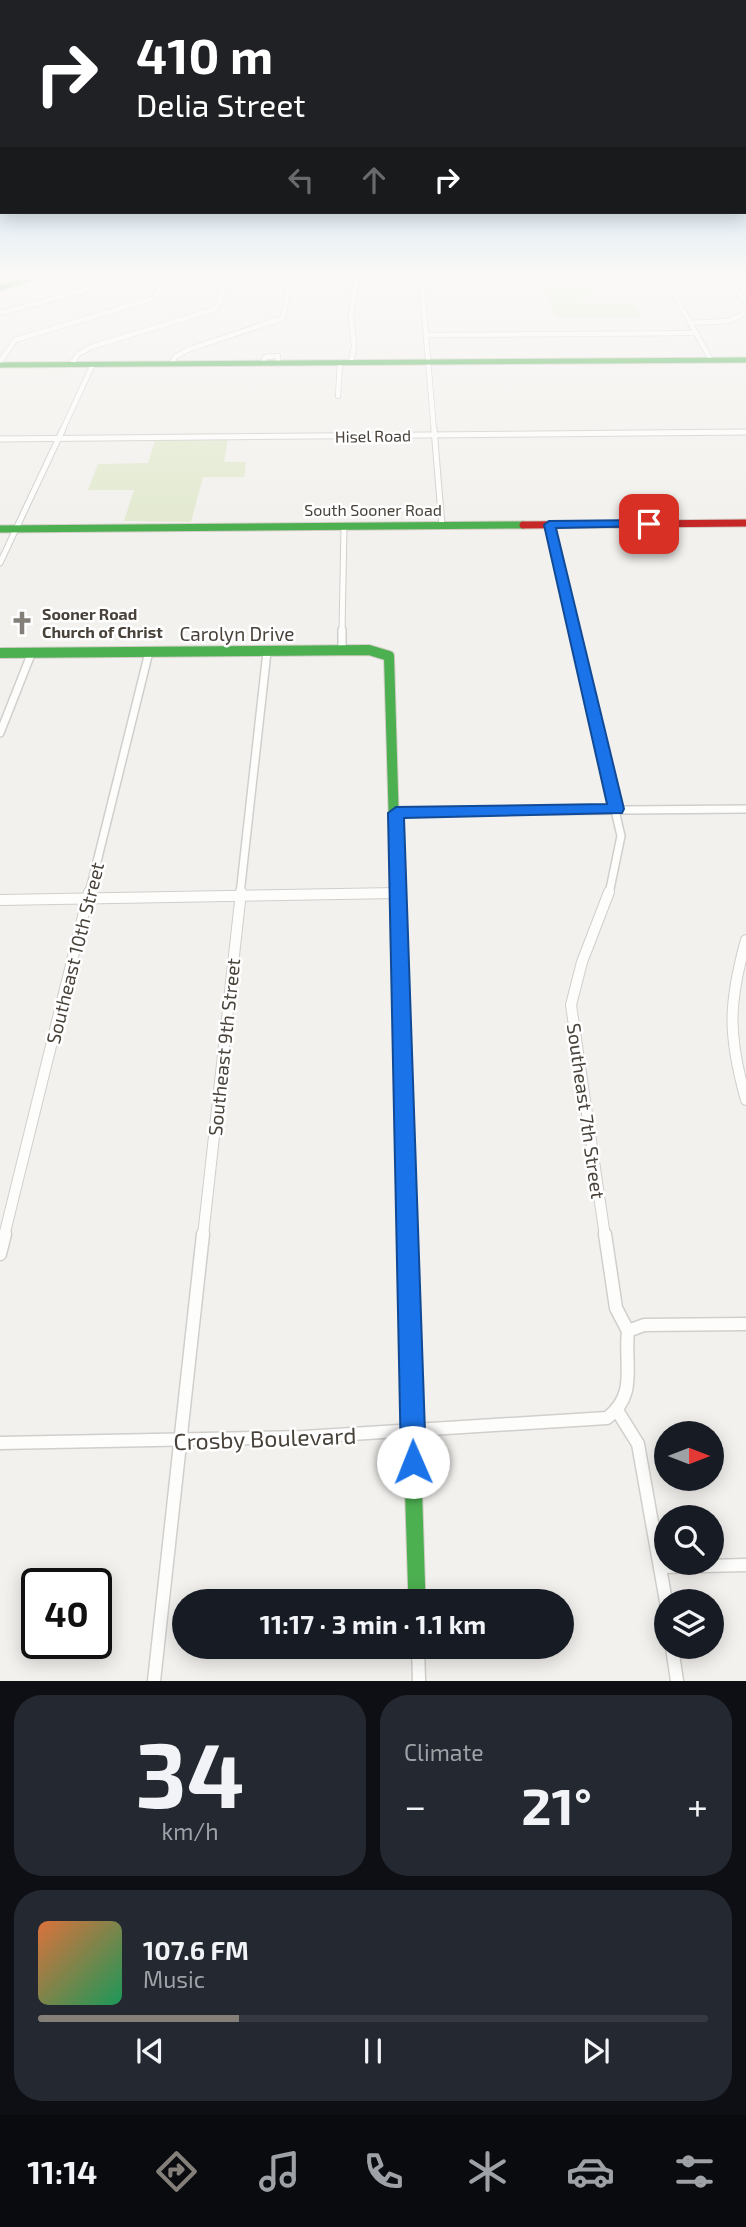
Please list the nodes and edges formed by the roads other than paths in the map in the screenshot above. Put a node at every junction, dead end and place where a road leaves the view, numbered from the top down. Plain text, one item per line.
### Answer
1 (78, 354) edge
2 (179, 354) edge
3 (348, 354) edge
4 (428, 354) edge
5 (708, 354) edge
6 (711, 360) junction
7 (746, 360) edge
8 (429, 362) junction
9 (0, 363) edge
10 (345, 363) junction
11 (71, 365) junction
12 (93, 365) junction
13 (171, 365) junction
14 (338, 396) dead end
15 (746, 432) edge
16 (434, 435) junction
17 (58, 438) junction
18 (0, 439) edge
19 (746, 523) edge
20 (549, 525) junction
21 (344, 526) junction
22 (442, 526) junction
23 (0, 529) edge
24 (16, 529) junction
25 (0, 563) edge
26 (342, 650) junction
27 (32, 652) junction
28 (149, 652) junction
29 (267, 652) junction
30 (0, 653) edge
31 (0, 733) edge
32 (616, 809) junction
33 (746, 809) edge
34 (396, 813) junction
35 (396, 893) junction
36 (241, 896) junction
37 (89, 898) junction
38 (0, 900) edge
39 (746, 940) edge
40 (746, 1100) edge
41 (0, 1254) edge
42 (746, 1324) edge
43 (628, 1331) junction
44 (618, 1412) junction
45 (413, 1434) junction
46 (0, 1443) edge
47 (180, 1443) junction
48 (654, 1530) edge
49 (746, 1565) edge
50 (724, 1566) edge
51 (417, 1589) edge
52 (418, 1659) edge
53 (674, 1659) edge
54 (154, 1681) edge
55 (419, 1681) edge
56 (677, 1681) edge

1 - 11 street
2 - 13 street
3 - 10 street
4 - 8 street
5 - 6 street
6 - 7 street
6 - 8 street
8 - 10 street
8 - 16 street
9 - 11 street
10 - 13 street
10 - 14 street
11 - 12 street
12 - 13 street
12 - 17 street
15 - 16 street, Hisel Road
16 - 17 street, Hisel Road
16 - 22 street
17 - 18 street, Hisel Road
17 - 24 street
19 - 20 street, South Sooner Road
20 - 22 street, South Sooner Road
20 - 32 street, Southeast 7th Street
21 - 22 street, South Sooner Road
21 - 24 street, South Sooner Road
21 - 26 street
23 - 24 street, South Sooner Road
24 - 25 street
26 - 29 street, Carolyn Drive
26 - 34 street, Carolyn Drive
27 - 28 street, Carolyn Drive
27 - 30 street, Carolyn Drive
27 - 31 street
28 - 29 street, Carolyn Drive
28 - 37 street, Southeast 10th Street
29 - 36 street, Southeast 9th Street
32 - 33 street
32 - 34 street
32 - 43 street, Southeast 7th Street
34 - 35 street
35 - 36 street
35 - 45 street
36 - 37 street
36 - 47 street, Southeast 9th Street
37 - 38 street
37 - 41 street, Southeast 10th Street
39 - 40 street
42 - 43 street
43 - 44 street
44 - 45 street, Crosby Boulevard
44 - 48 street
45 - 47 street, Crosby Boulevard
45 - 51 street
46 - 47 street, Crosby Boulevard
47 - 54 street, Southeast 9th Street
49 - 50 street
52 - 55 street
53 - 56 street

